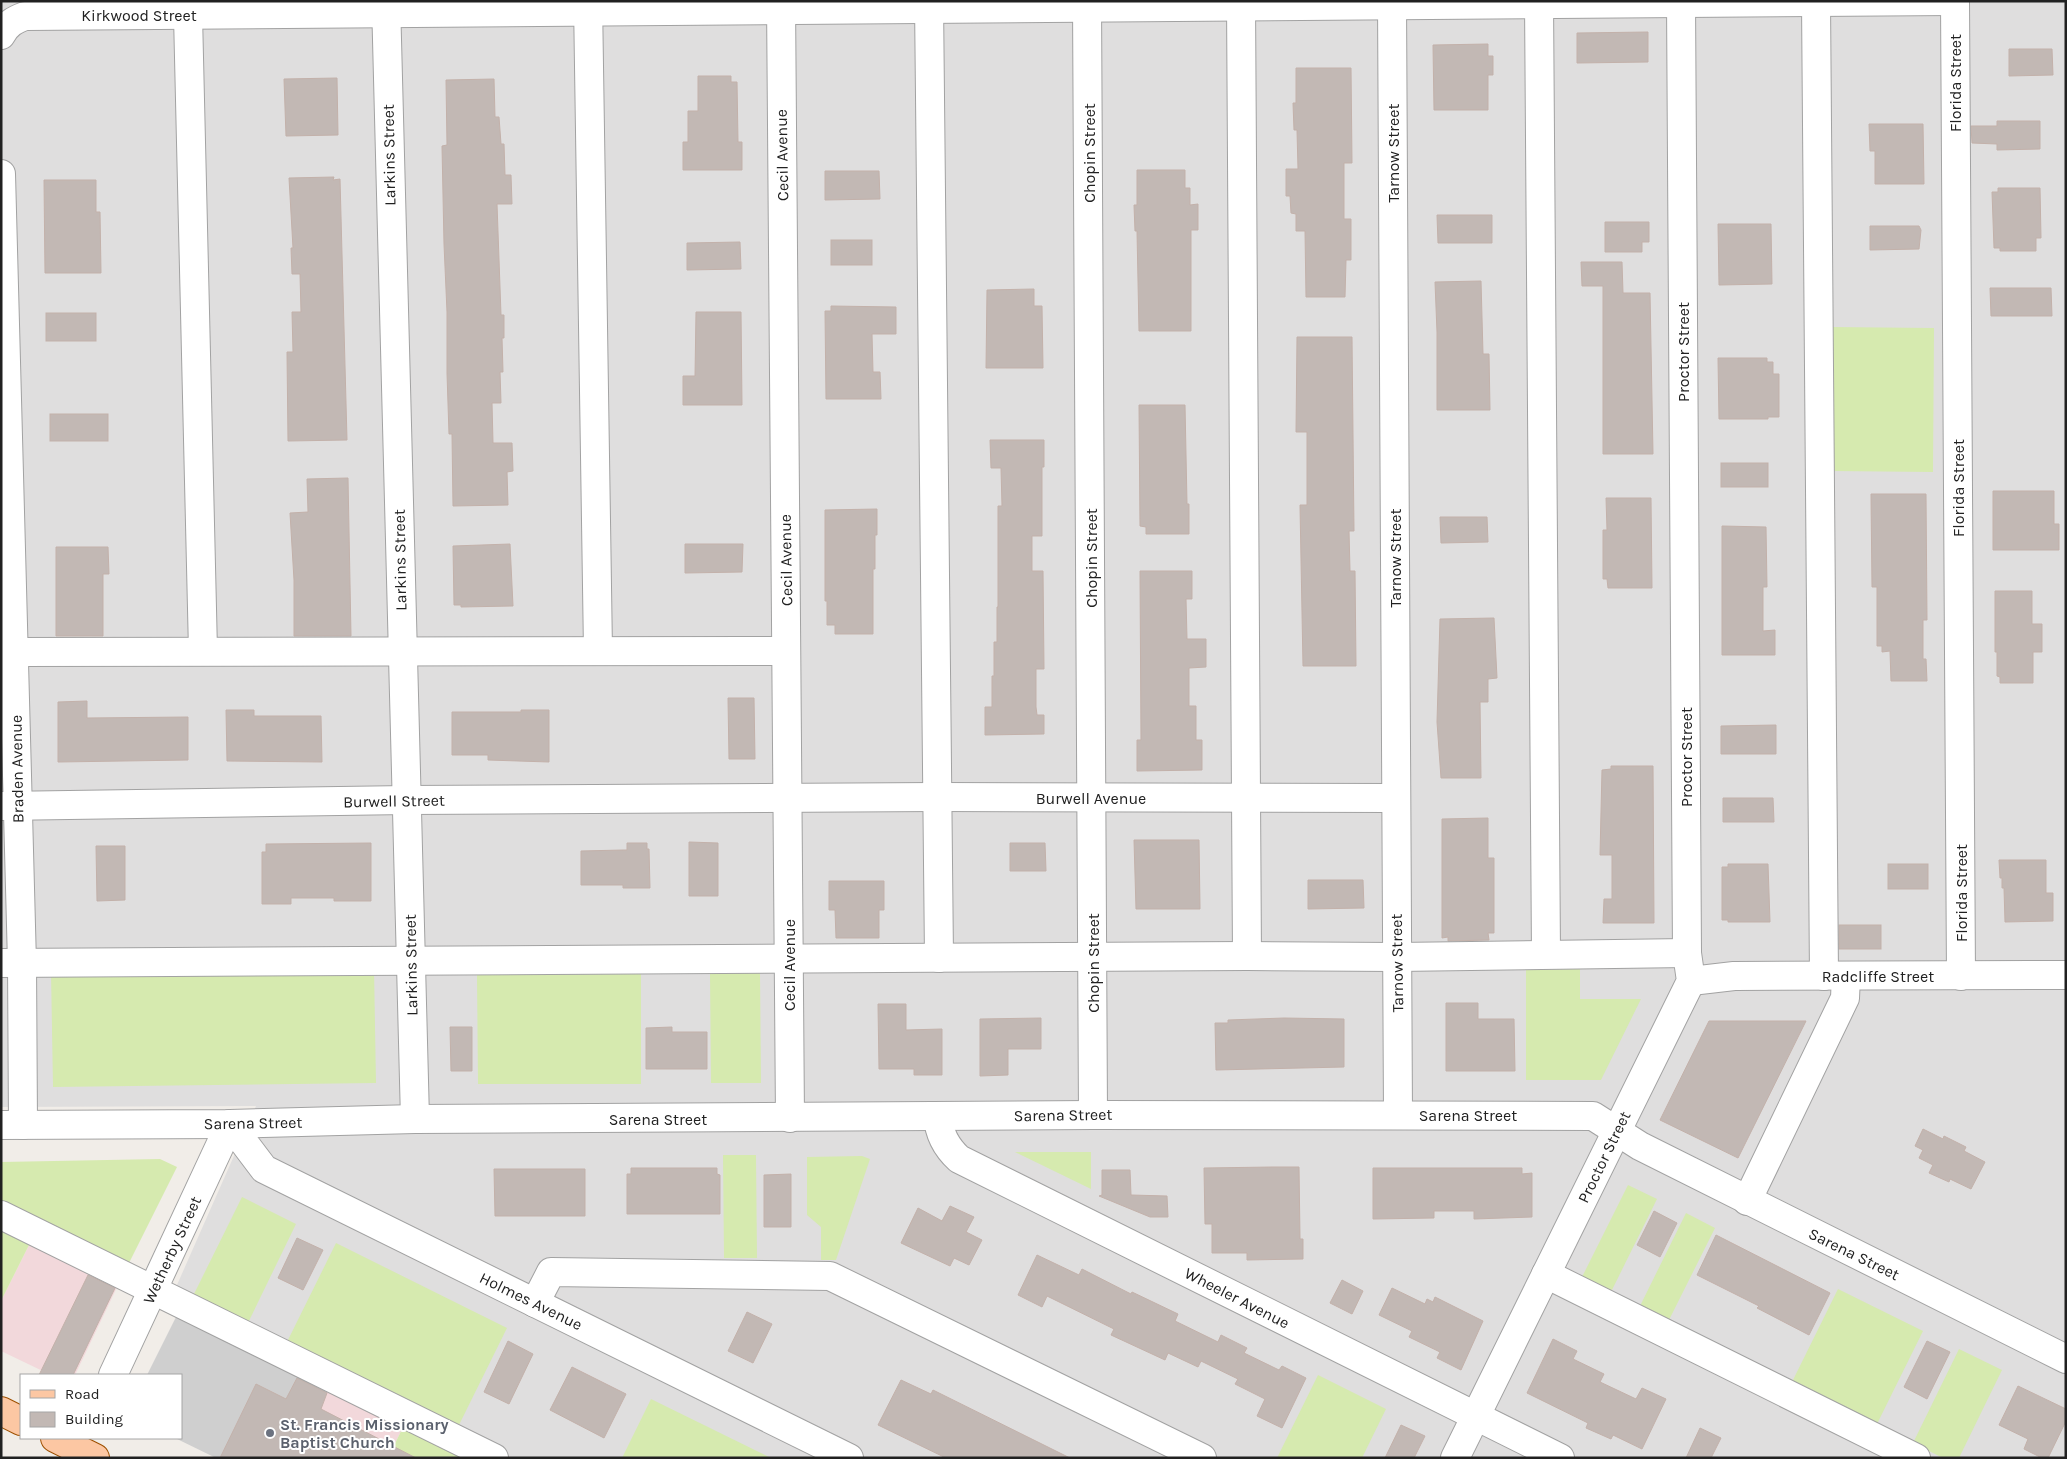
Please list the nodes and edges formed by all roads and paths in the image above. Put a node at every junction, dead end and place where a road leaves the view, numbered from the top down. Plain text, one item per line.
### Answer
1 (1954, 1) edge
2 (1681, 2) edge
3 (1820, 2) edge
4 (1392, 3) edge
5 (1539, 3) edge
6 (1088, 4) edge
7 (1241, 4) edge
8 (781, 5) edge
9 (929, 5) edge
10 (588, 6) edge
11 (386, 8) edge
12 (188, 15) junction
13 (4, 30) edge
14 (1, 174) edge
15 (402, 650) junction
16 (203, 651) junction
17 (598, 651) junction
18 (786, 651) junction
19 (8, 652) edge
20 (937, 797) junction
21 (1092, 798) junction
22 (1246, 798) junction
23 (1396, 798) junction
24 (787, 799) junction
25 (407, 800) junction
26 (10, 806) edge
27 (1687, 953) junction
28 (1546, 954) junction
29 (1247, 956) junction
30 (1094, 957) junction
31 (1397, 957) junction
32 (789, 958) junction
33 (939, 958) junction
34 (411, 961) junction
35 (12, 963) edge
36 (2066, 975) edge
37 (1835, 976) junction
38 (1962, 976) junction
39 (1691, 981) junction
40 (1398, 1114) junction
41 (1093, 1115) junction
42 (938, 1116) junction
43 (790, 1118) junction
44 (415, 1119) junction
45 (230, 1124) junction
46 (12, 1125) edge
47 (1617, 1131) junction
48 (1747, 1201) junction
49 (1, 1215) edge
50 (1546, 1274) junction
51 (152, 1290) junction
52 (535, 1303) junction
53 (2066, 1359) edge
54 (113, 1374) edge
55 (1, 1412) edge
56 (1476, 1416) junction
57 (20, 1421) edge
58 (57, 1439) edge
59 (84, 1451) edge
60 (494, 1458) edge
61 (849, 1458) edge
62 (1202, 1458) edge
63 (1455, 1458) edge
64 (1560, 1458) edge
65 (1916, 1458) edge

1 - 3 street, Kirkwood Street
1 - 38 street, Florida Street
2 - 3 street, Kirkwood Street
2 - 5 street, Kirkwood Street
2 - 27 street, Proctor Street
3 - 37 street
4 - 5 street, Kirkwood Street
4 - 7 street, Kirkwood Street
4 - 23 street, Tarnow Street
5 - 28 street
6 - 7 street, Kirkwood Street
6 - 9 street, Kirkwood Street
6 - 21 street, Chopin Street
7 - 22 street
8 - 9 street, Kirkwood Street
8 - 10 street, Kirkwood Street
8 - 18 street, Cecil Avenue
9 - 20 street
10 - 11 street, Kirkwood Street
10 - 17 street
11 - 12 street, Kirkwood Street
11 - 15 street, Larkins Street
12 - 13 street, Kirkwood Street
12 - 16 street
14 - 19 street, Braden Avenue
15 - 16 street
15 - 17 street
15 - 25 street, Larkins Street
16 - 19 street
17 - 18 street
18 - 24 street, Cecil Avenue
19 - 26 street, Braden Avenue
20 - 21 street, Burwell Avenue
20 - 24 street, Burwell Avenue
20 - 33 street
21 - 22 street, Burwell Avenue
21 - 30 street, Chopin Street
22 - 23 street, Burwell Avenue
22 - 29 street
23 - 31 street, Tarnow Street
24 - 25 street, Burwell Street
24 - 32 street, Cecil Avenue
25 - 26 street, Burwell Street
25 - 34 street, Larkins Street
26 - 35 street, Braden Avenue
27 - 28 street
27 - 39 street, Proctor Street
28 - 31 street
29 - 30 street
29 - 31 street
30 - 33 street
30 - 41 street, Chopin Street
31 - 40 street, Tarnow Street
32 - 33 street
32 - 34 street
32 - 43 street, Cecil Avenue
34 - 35 street
34 - 44 street, Larkins Street
35 - 46 street, Braden Avenue
36 - 38 street, Radcliffe Street
37 - 38 street, Radcliffe Street
37 - 39 street, Radcliffe Street
37 - 48 street
39 - 47 street, Proctor Street
40 - 41 street, Sarena Street
40 - 47 street, Sarena Street
41 - 42 street, Sarena Street
42 - 43 street, Sarena Street
42 - 56 street, Wheeler Avenue
43 - 44 street, Sarena Street
44 - 45 street, Sarena Street
45 - 46 street, Sarena Street
45 - 51 street, Wetherby Street
45 - 52 street, Holmes Avenue
47 - 48 street, Sarena Street
47 - 50 street, Proctor Street
48 - 53 street, Sarena Street
49 - 51 street
50 - 56 street, Proctor Street
50 - 65 street
51 - 54 street, Wetherby Street
51 - 60 street
52 - 61 street, Holmes Avenue
52 - 62 street
55 - 57 main road
56 - 63 street, Proctor Street
56 - 64 street, Wheeler Avenue
58 - 59 main road

